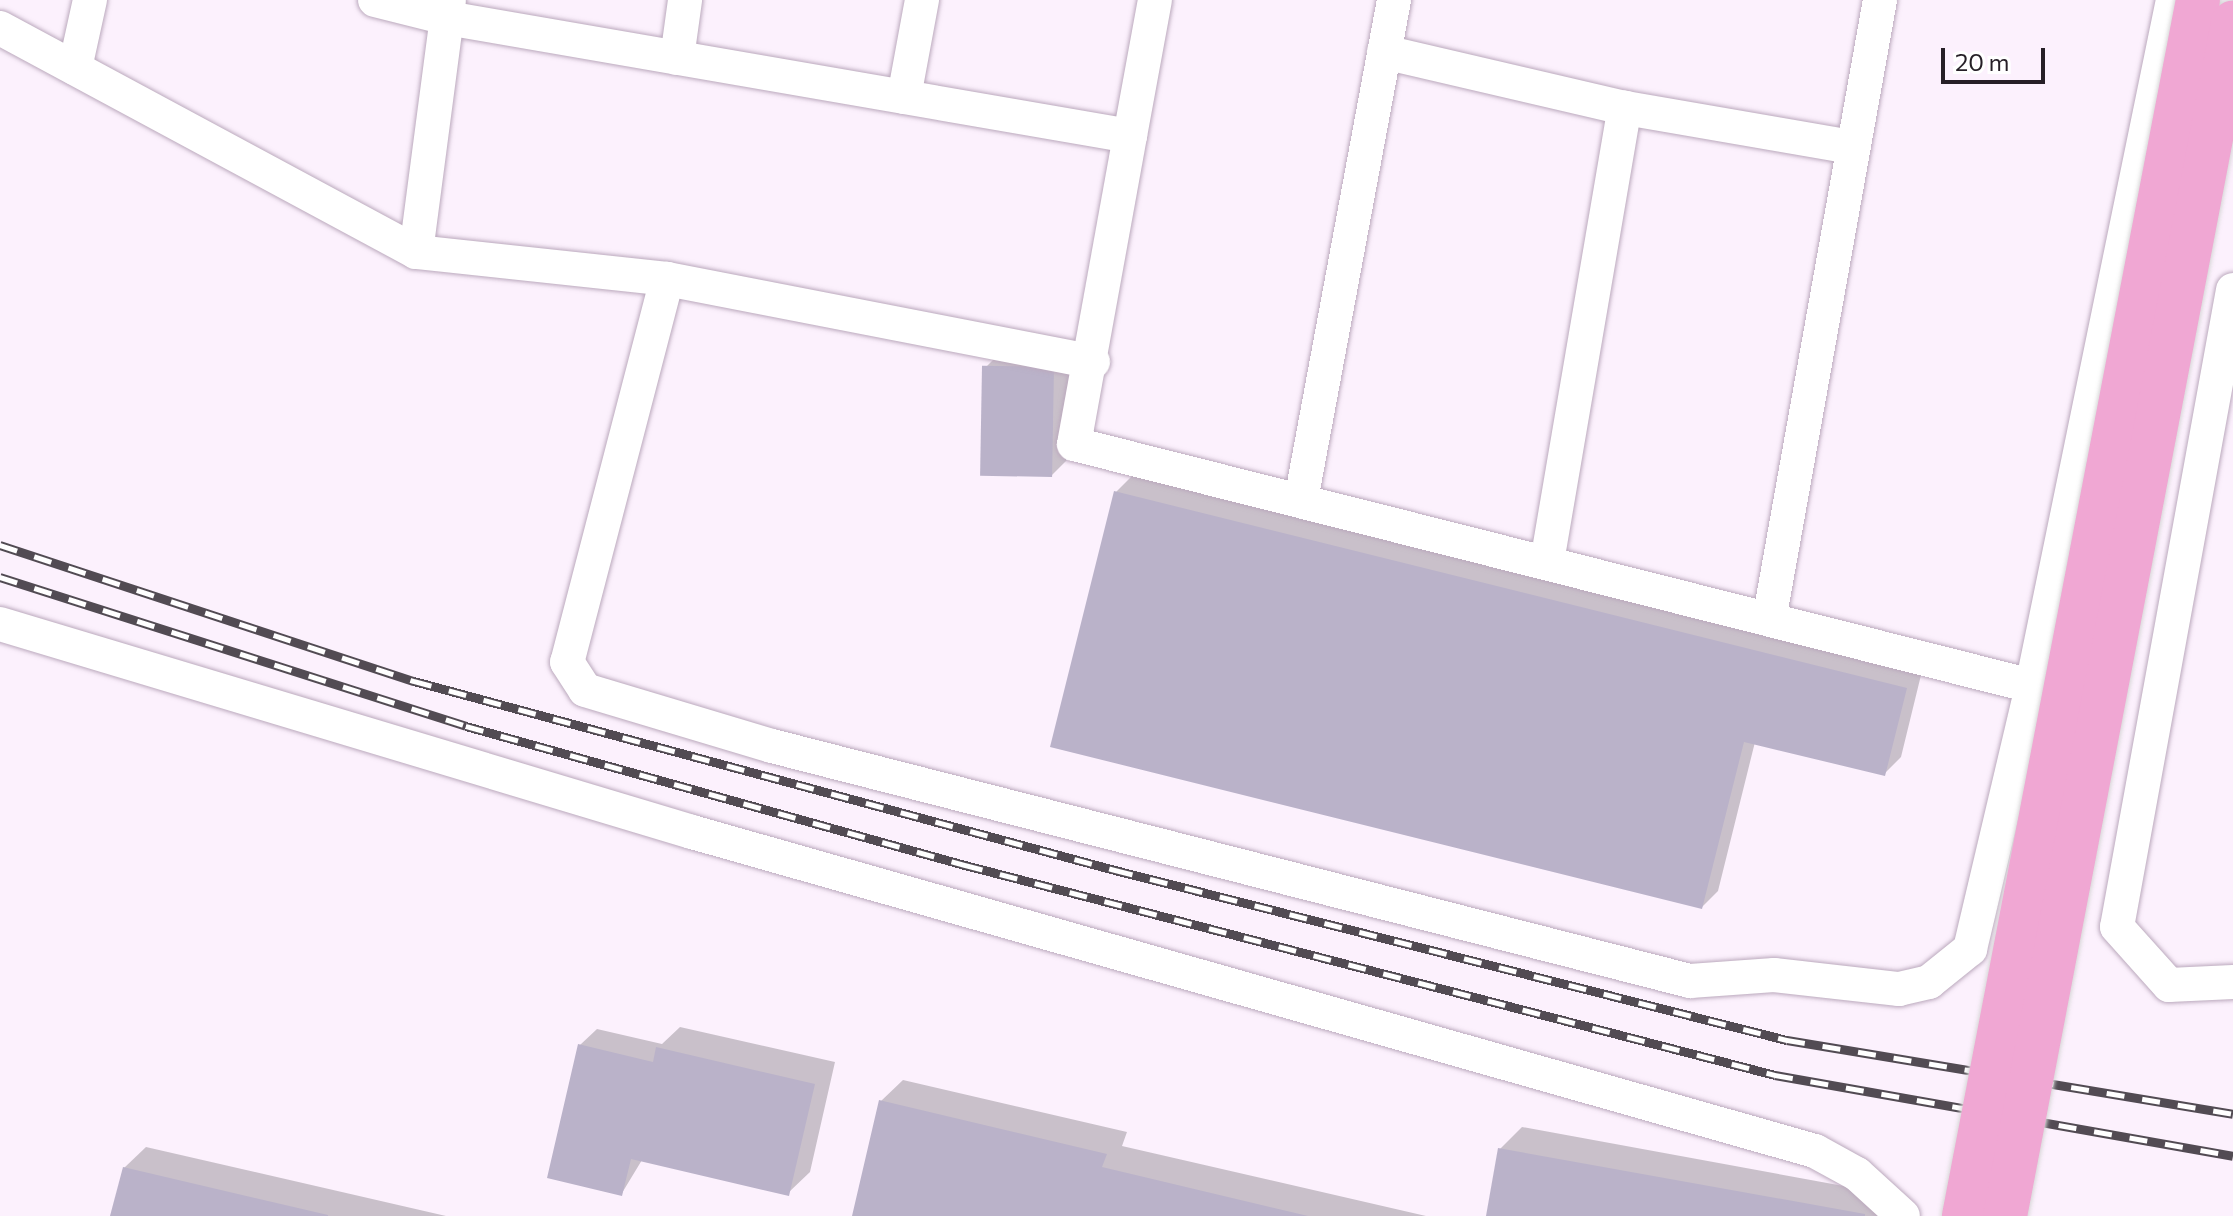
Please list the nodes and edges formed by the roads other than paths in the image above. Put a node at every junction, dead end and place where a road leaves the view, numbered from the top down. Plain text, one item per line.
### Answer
1 (90, 0) edge
2 (375, 0) edge
3 (685, 0) edge
4 (922, 0) edge
5 (1155, 0) edge
6 (1394, 0) edge
7 (1880, 0) edge
8 (2173, 0) edge
9 (2198, 0) edge
10 (448, 9) edge
11 (2233, 23) edge
12 (0, 28) edge
13 (1384, 52) junction
14 (677, 58) junction
15 (75, 68) junction
16 (904, 97) junction
17 (1625, 108) junction
18 (1130, 136) junction
19 (1851, 147) junction
20 (416, 252) junction
21 (667, 279) junction
22 (2233, 290) edge
23 (2229, 328) edge
24 (1093, 362) junction
25 (1301, 500) junction
26 (1547, 562) junction
27 (1770, 615) junction
28 (0, 624) edge
29 (2032, 686) junction
30 (2233, 982) edge
31 (1903, 1216) edge
32 (1964, 1216) edge
33 (2005, 1216) edge

1 - 15 street
2 - 10 street
3 - 14 street
4 - 16 street
5 - 18 street
6 - 13 street
7 - 19 street
8 - 29 street
9 - 32 main road, bridge
10 - 14 street
10 - 20 street
11 - 33 main road, bridge
12 - 15 street
13 - 17 street
13 - 25 street
14 - 16 street
15 - 20 street
16 - 18 street
17 - 19 street
17 - 26 street
18 - 24 street
19 - 27 street
20 - 21 street
21 - 24 street
21 - 29 street
22 - 23 street
23 - 30 street
24 - 25 street
25 - 26 street
26 - 27 street
27 - 29 street
28 - 31 street

